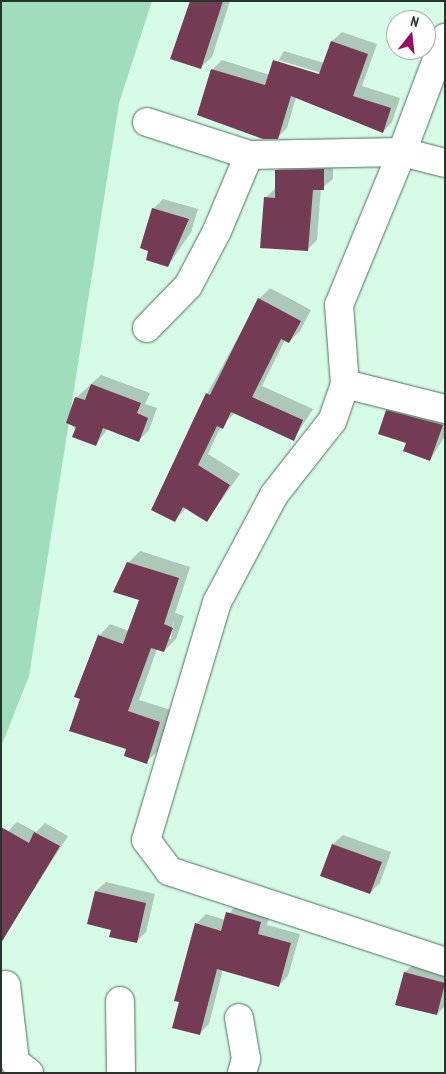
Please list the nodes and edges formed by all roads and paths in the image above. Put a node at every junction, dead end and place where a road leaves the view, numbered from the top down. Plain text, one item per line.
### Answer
1 (445, 38) edge
2 (147, 122) dead end
3 (402, 152) junction
4 (249, 155) junction
5 (445, 163) edge
6 (147, 328) dead end
7 (345, 384) junction
8 (445, 409) edge
9 (445, 962) edge
10 (6, 985) dead end
11 (120, 1001) dead end
12 (239, 1018) dead end
13 (29, 1073) edge
14 (121, 1073) edge
15 (242, 1073) edge

1 - 3 street
2 - 4 street
3 - 4 street
3 - 5 street
3 - 7 street
4 - 6 street
7 - 8 street
7 - 9 street
10 - 13 street
11 - 14 street
12 - 15 street

